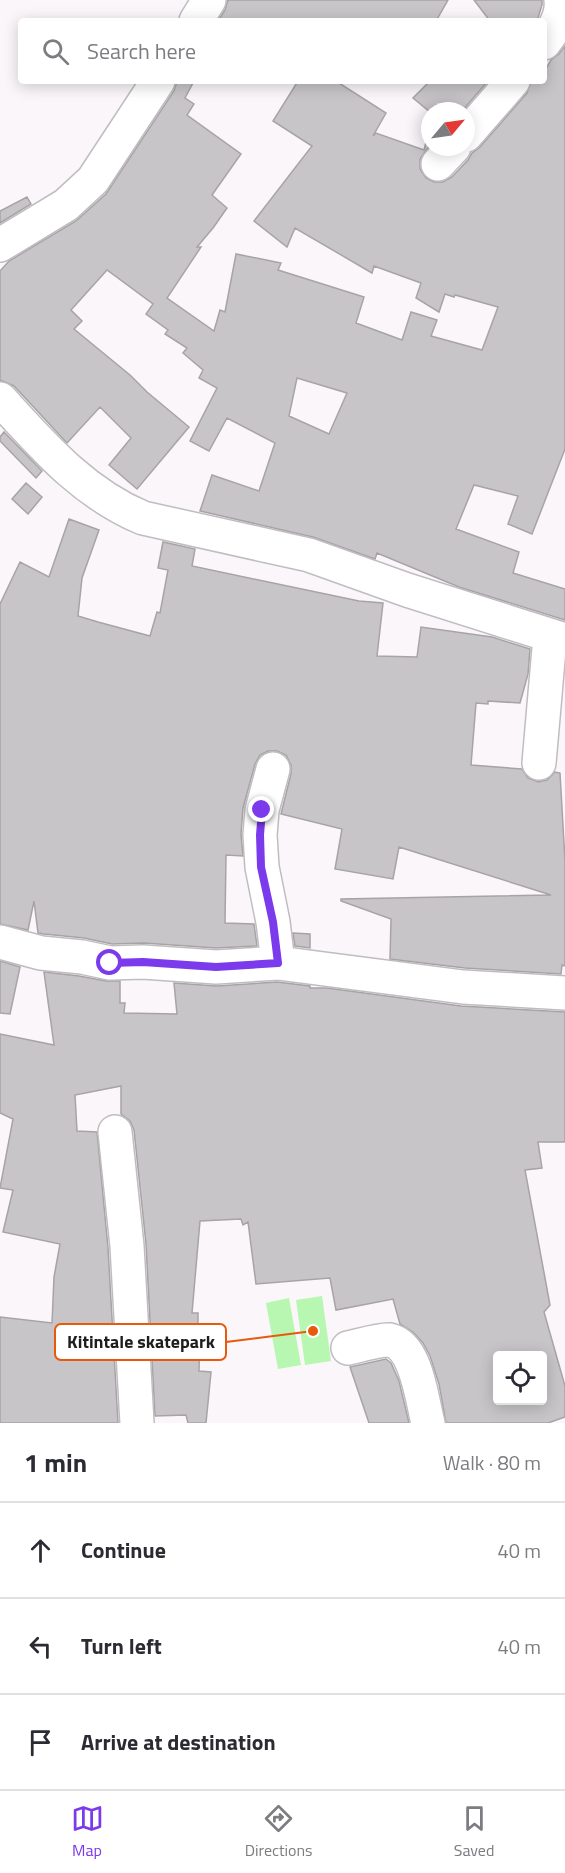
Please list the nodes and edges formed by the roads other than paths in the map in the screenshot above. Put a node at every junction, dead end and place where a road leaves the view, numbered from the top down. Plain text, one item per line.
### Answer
1 (209, 0) edge
2 (563, 5) edge
3 (198, 18) edge
4 (547, 39) edge
5 (156, 84) edge
6 (510, 84) edge
7 (475, 125) edge
8 (0, 245) edge
9 (0, 399) edge
10 (558, 639) edge
11 (539, 763) dead end
12 (273, 769) dead end
13 (0, 942) edge
14 (278, 963) junction
15 (565, 993) edge
16 (115, 1132) dead end
17 (348, 1348) dead end
18 (137, 1423) edge
19 (428, 1423) edge

1 - 3 street
2 - 4 street
5 - 8 street
6 - 7 street
9 - 10 street
10 - 11 street
12 - 14 street
13 - 14 street
14 - 15 street
16 - 18 street
17 - 19 street

